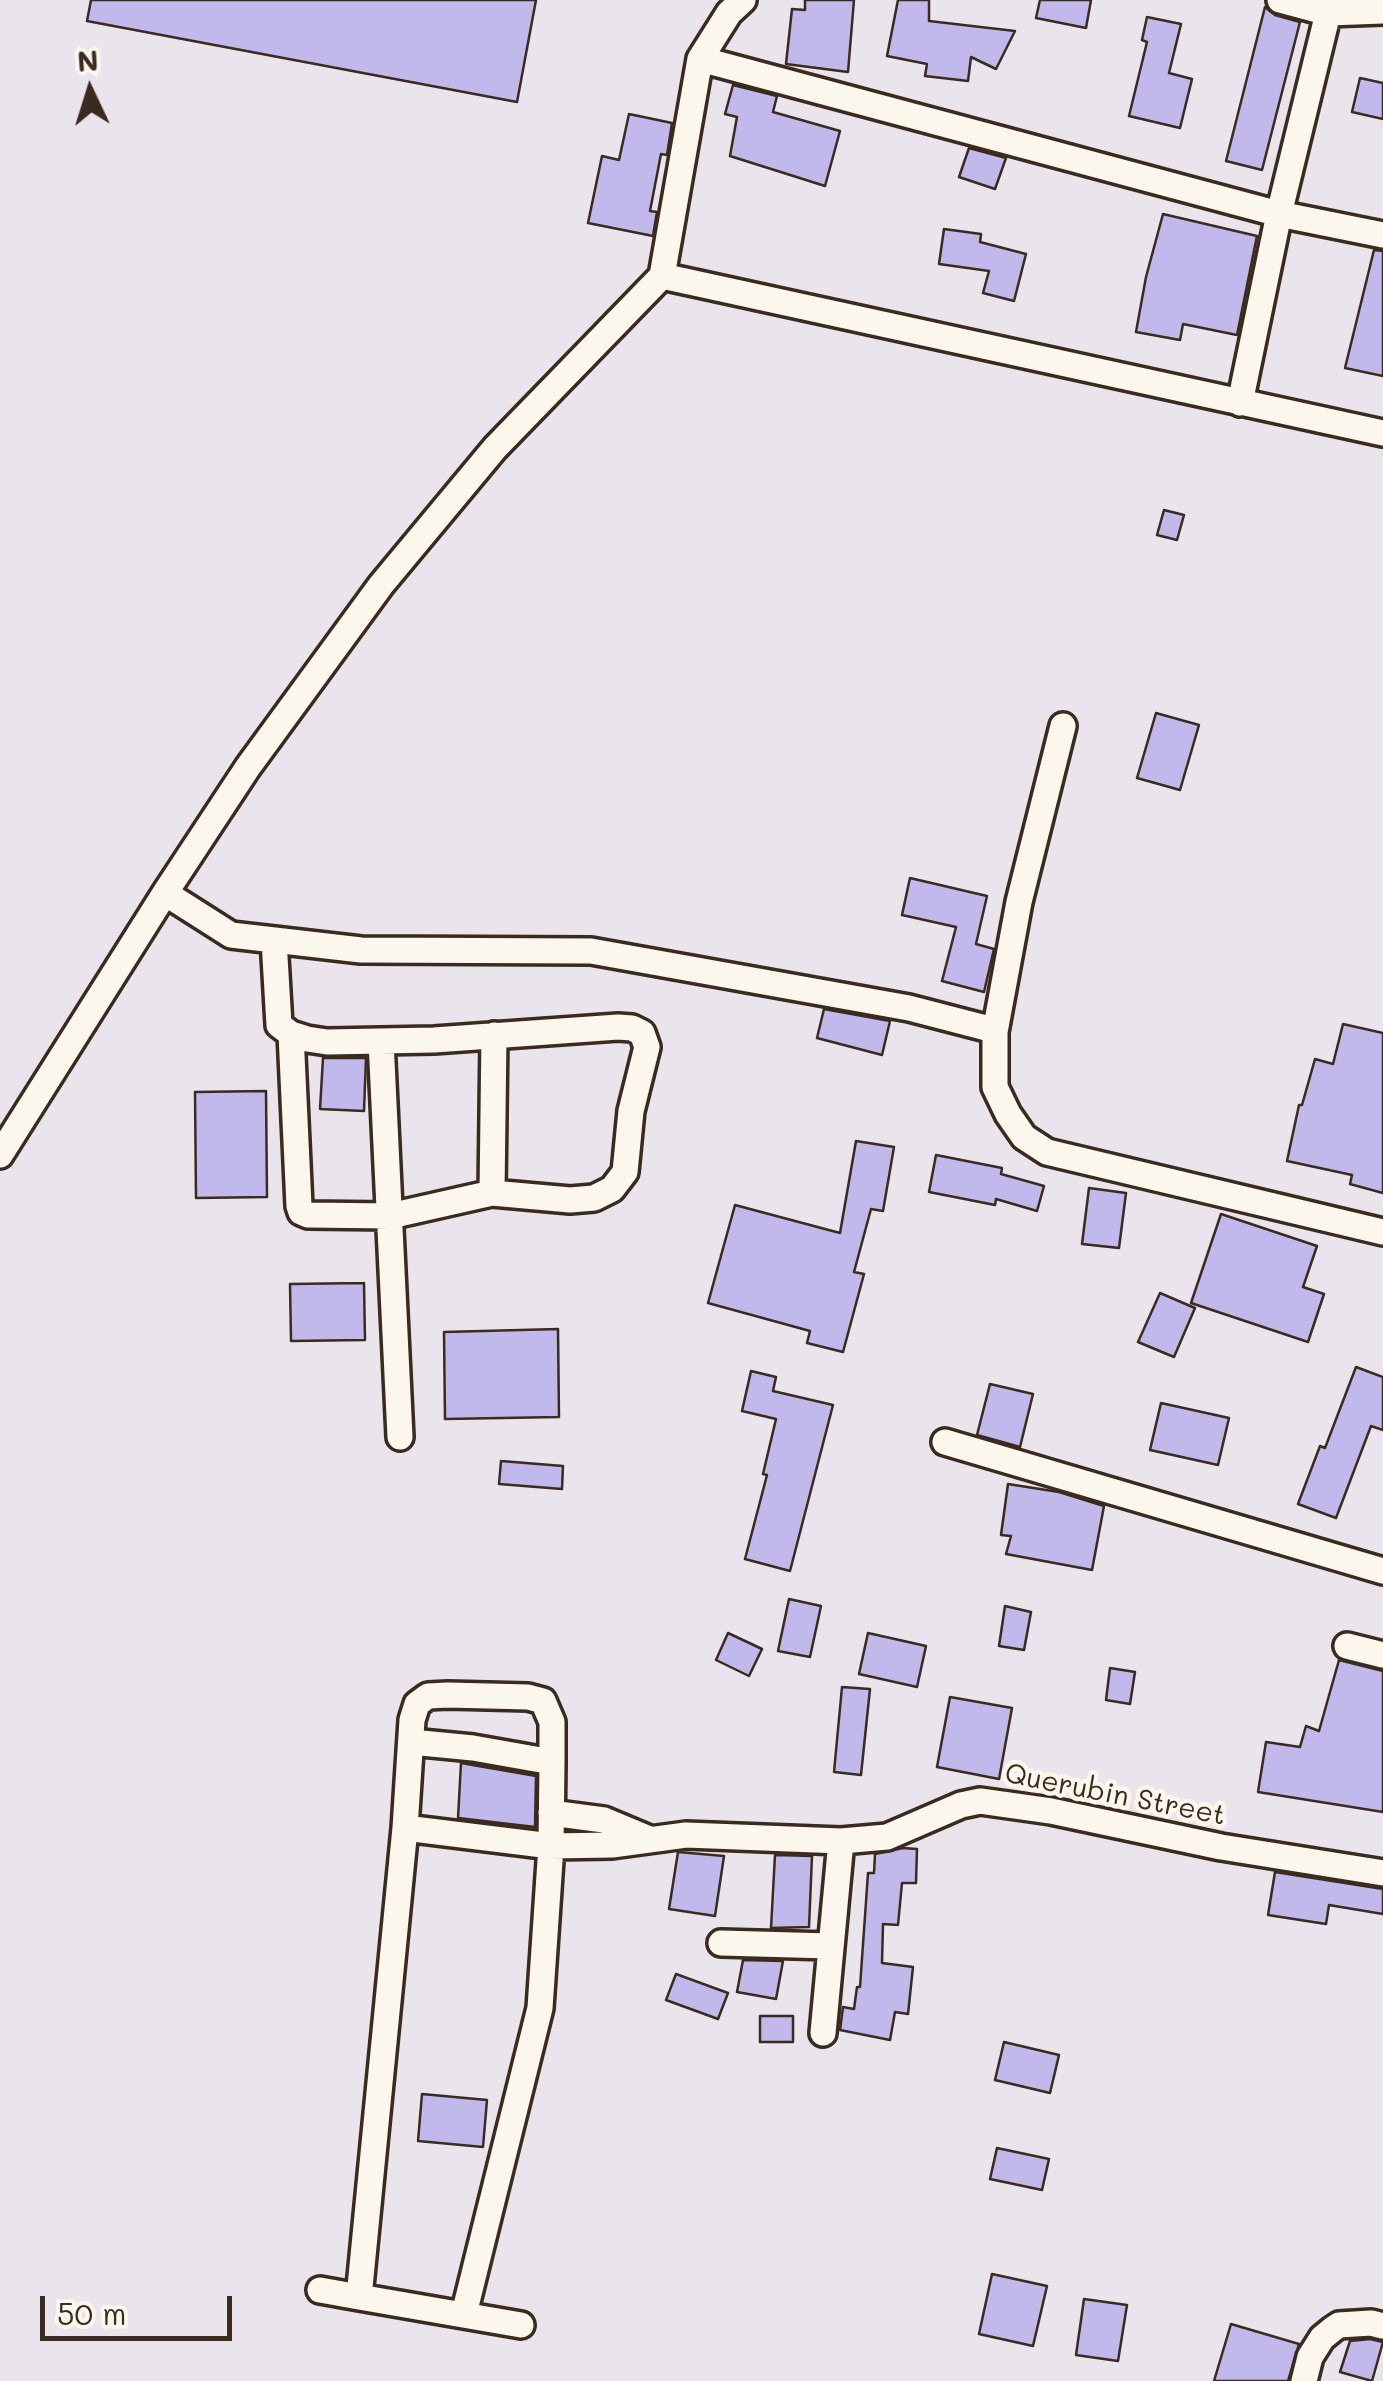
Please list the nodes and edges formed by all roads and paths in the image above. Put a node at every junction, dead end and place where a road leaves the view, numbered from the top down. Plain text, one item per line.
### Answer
1 (744, 0) edge
2 (1280, 0) edge
3 (1329, 7) edge
4 (1383, 11) edge
5 (700, 59) junction
6 (1279, 214) junction
7 (1383, 235) edge
8 (662, 276) junction
9 (1240, 403) junction
10 (1383, 433) edge
11 (1063, 726) dead end
12 (165, 893) junction
13 (274, 940) junction
14 (995, 1032) junction
15 (291, 1034) junction
16 (494, 1035) junction
17 (380, 1041) junction
18 (0, 1155) edge
19 (492, 1193) junction
20 (390, 1216) junction
21 (1383, 1232) edge
22 (400, 1437) dead end
23 (945, 1442) dead end
24 (1383, 1571) edge
25 (1347, 1646) dead end
26 (1383, 1655) edge
27 (411, 1742) junction
28 (552, 1762) junction
29 (552, 1814) junction
30 (404, 1828) junction
31 (648, 1838) junction
32 (841, 1840) junction
33 (551, 1846) junction
34 (1383, 1874) edge
35 (721, 1942) dead end
36 (830, 1946) junction
37 (823, 2033) dead end
38 (320, 2290) dead end
39 (360, 2298) junction
40 (464, 2314) junction
41 (521, 2324) dead end
42 (1383, 2326) edge
43 (1304, 2381) edge

1 - 5 street
2 - 3 street
3 - 4 street
3 - 6 street
5 - 6 street
5 - 8 street
6 - 7 street
6 - 9 street
8 - 9 street
8 - 12 street
9 - 10 street
11 - 14 street
12 - 13 street
12 - 18 street
13 - 14 street
13 - 15 street
14 - 21 street
15 - 17 street
15 - 20 street
16 - 17 street
16 - 19 street
16 - 19 street
17 - 20 street
19 - 20 street
20 - 22 street
23 - 24 street
25 - 26 street
27 - 28 street
27 - 28 street
27 - 30 street
28 - 29 street
29 - 31 street
29 - 33 street
30 - 33 street, Querubin Street
30 - 39 street
31 - 32 street, Querubin Street
31 - 33 street, Querubin Street
32 - 34 street, Querubin Street
32 - 36 street
33 - 40 street
35 - 36 street
36 - 37 street
38 - 39 street
39 - 40 street
40 - 41 street
42 - 43 street

